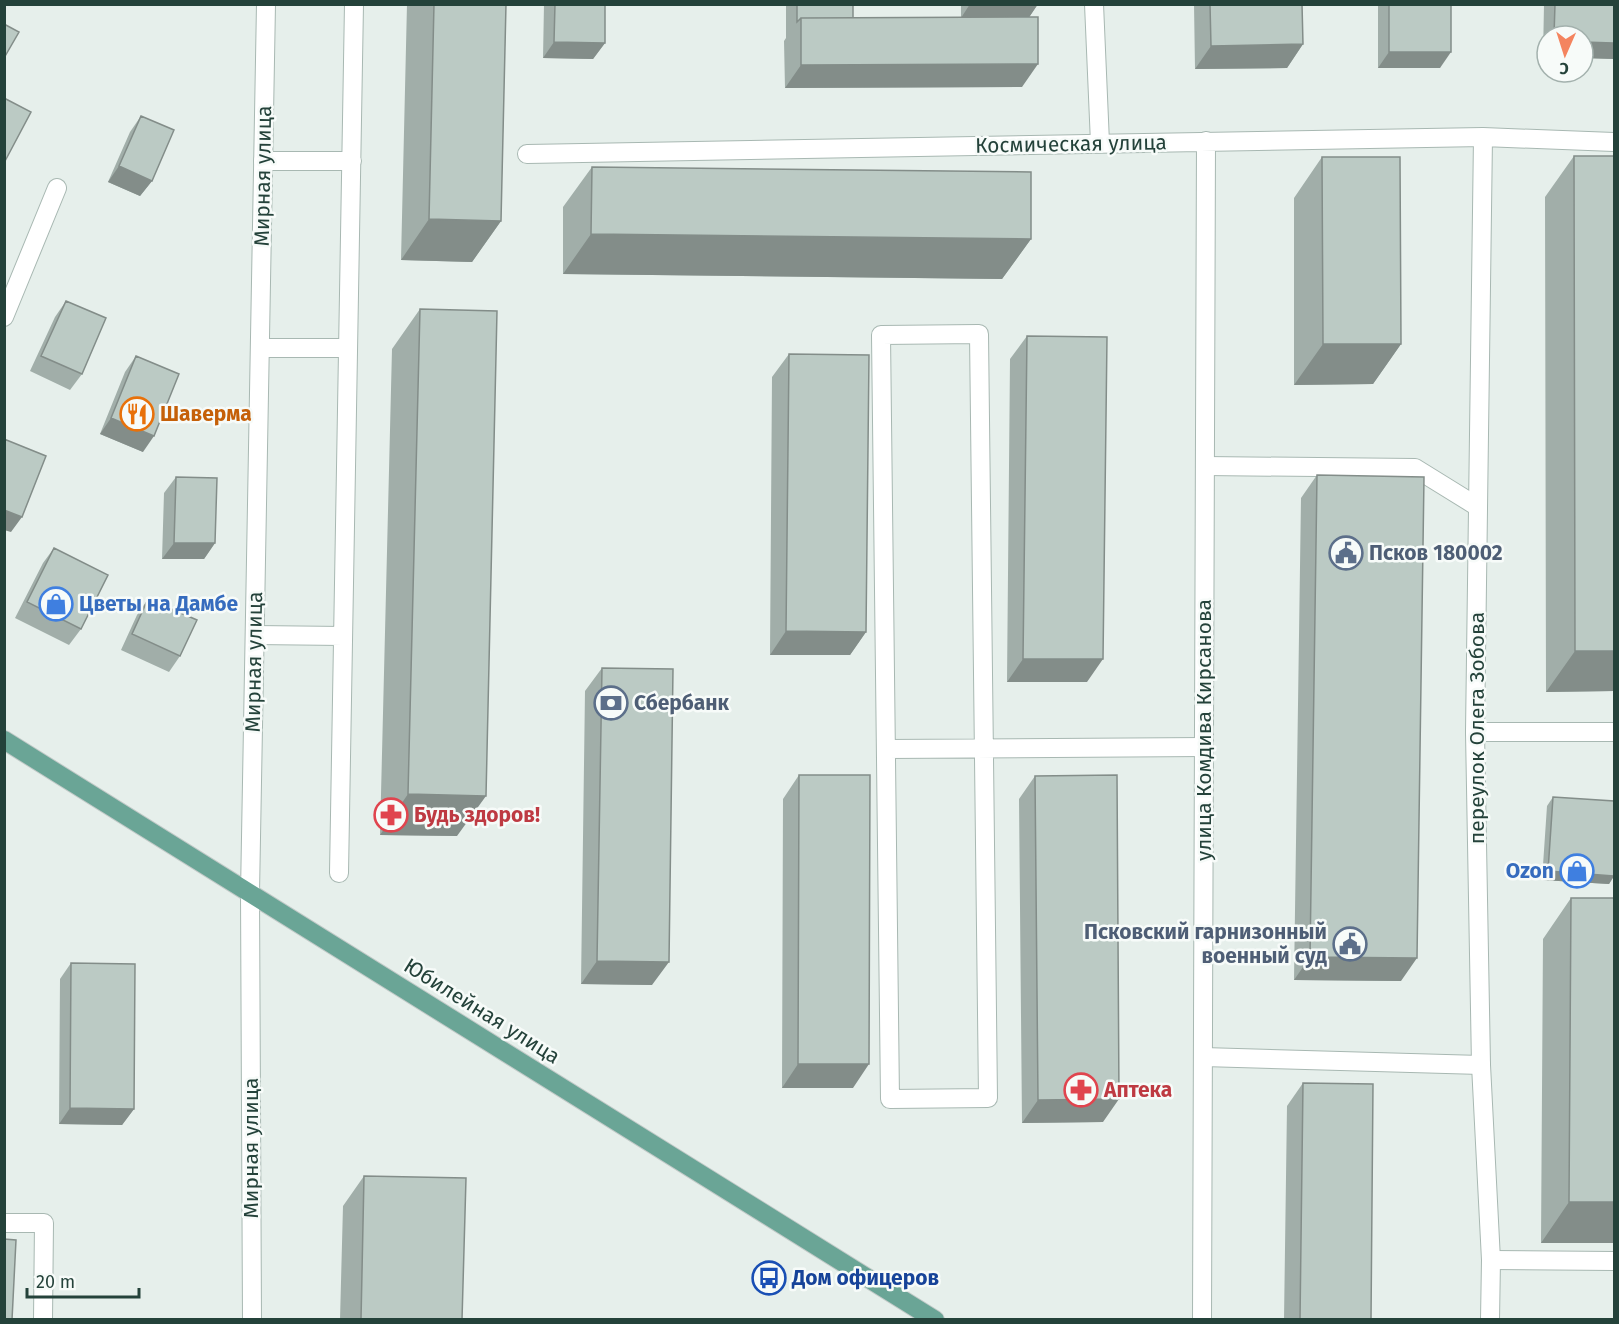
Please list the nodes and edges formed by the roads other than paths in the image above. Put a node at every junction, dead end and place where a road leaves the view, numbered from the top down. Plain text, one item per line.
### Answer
1 (266, 4) edge
2 (354, 4) edge
3 (1094, 4) edge
4 (1483, 136) junction
5 (1206, 141) junction
6 (1614, 142) edge
7 (1100, 143) junction
8 (527, 154) dead end
9 (263, 161) junction
10 (352, 161) junction
11 (57, 188) dead end
12 (4, 317) edge
13 (260, 348) junction
14 (348, 348) junction
15 (1205, 466) junction
16 (1478, 507) junction
17 (255, 635) junction
18 (343, 636) junction
19 (1474, 732) junction
20 (1614, 732) edge
21 (4, 740) edge
22 (1204, 747) junction
23 (984, 748) junction
24 (886, 749) junction
25 (339, 873) dead end
26 (250, 893) junction
27 (1203, 1058) junction
28 (1481, 1065) junction
29 (4, 1223) edge
30 (1491, 1260) junction
31 (1614, 1261) edge
32 (43, 1320) edge
33 (252, 1320) edge
34 (935, 1320) edge
35 (1202, 1320) edge
36 (1490, 1320) edge

1 - 9 street, Мирная улица
2 - 10 street
3 - 7 street
4 - 5 street, Космическая улица
4 - 6 street, Космическая улица
4 - 16 street, переулок Олега Зобова
5 - 7 street, Космическая улица
5 - 15 street, улица Комдива Кирсанова
7 - 8 street, Космическая улица
9 - 10 street
9 - 13 street, Мирная улица
10 - 14 street
11 - 12 street
13 - 14 street
13 - 17 street, Мирная улица
14 - 18 street
15 - 16 street
15 - 22 street, улица Комдива Кирсанова
16 - 19 street, переулок Олега Зобова
17 - 18 street
17 - 26 street, Мирная улица
18 - 25 street
19 - 20 street
19 - 28 street, переулок Олега Зобова
21 - 26 main road, Юбилейная улица
22 - 23 street
22 - 27 street, улица Комдива Кирсанова
23 - 24 street
23 - 24 street
23 - 24 street
26 - 33 street, Мирная улица
26 - 34 main road, Юбилейная улица
27 - 28 street
27 - 35 street, улица Комдива Кирсанова
28 - 30 street, переулок Олега Зобова
29 - 32 street
30 - 31 street
30 - 36 street, переулок Олега Зобова

